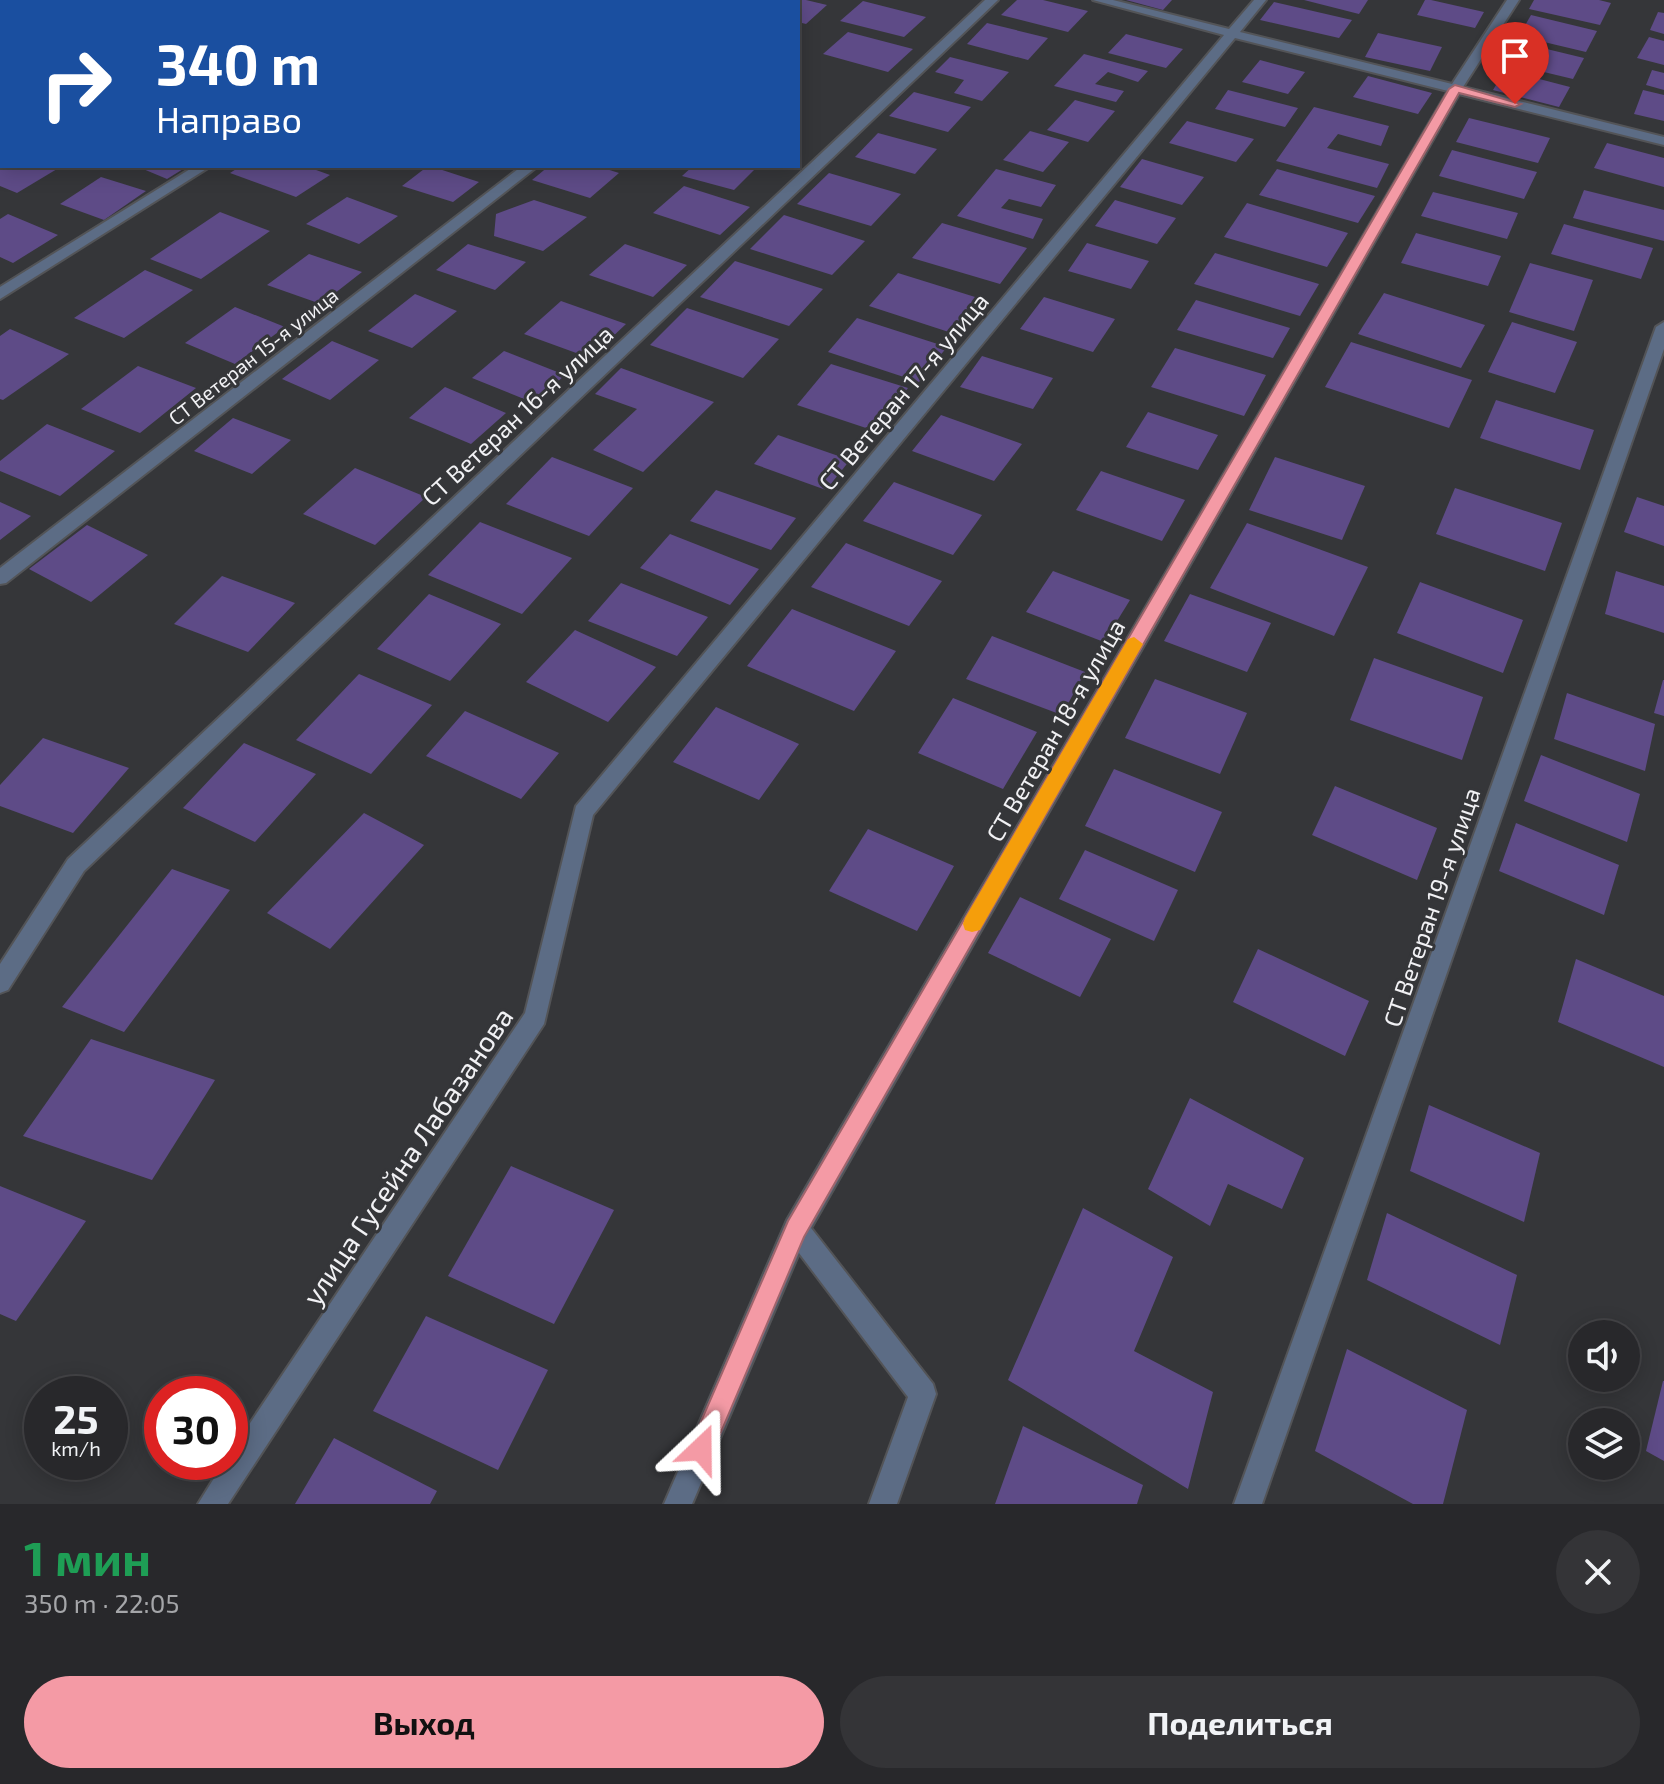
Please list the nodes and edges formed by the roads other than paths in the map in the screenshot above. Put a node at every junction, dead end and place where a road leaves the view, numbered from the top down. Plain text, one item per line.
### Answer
1 (992, 0) edge
2 (1099, 0) edge
3 (1260, 0) edge
4 (1513, 0) edge
5 (1233, 34) junction
6 (1455, 89) junction
7 (1664, 141) edge
8 (201, 168) edge
9 (528, 168) edge
10 (0, 294) edge
11 (1664, 327) edge
12 (0, 578) edge
13 (583, 812) joint
14 (0, 983) edge
15 (796, 1229) junction
16 (212, 1504) edge
17 (678, 1504) edge
18 (883, 1504) edge
19 (1248, 1504) edge

1 - 14 street, СТ Ветеран 16-я улица
2 - 5 street
3 - 5 street, СТ Ветеран 17-я улица
4 - 6 street, СТ Ветеран 18-я улица
5 - 6 street
5 - 13 street, СТ Ветеран 17-я улица
6 - 7 street
6 - 15 street, СТ Ветеран 18-я улица
8 - 10 street
9 - 12 street, СТ Ветеран 15-я улица
11 - 19 street, СТ Ветеран 19-я улица
13 - 16 street, улица Гусейна Лабазанова
15 - 17 street, СТ Ветеран 18-я улица
15 - 18 street

